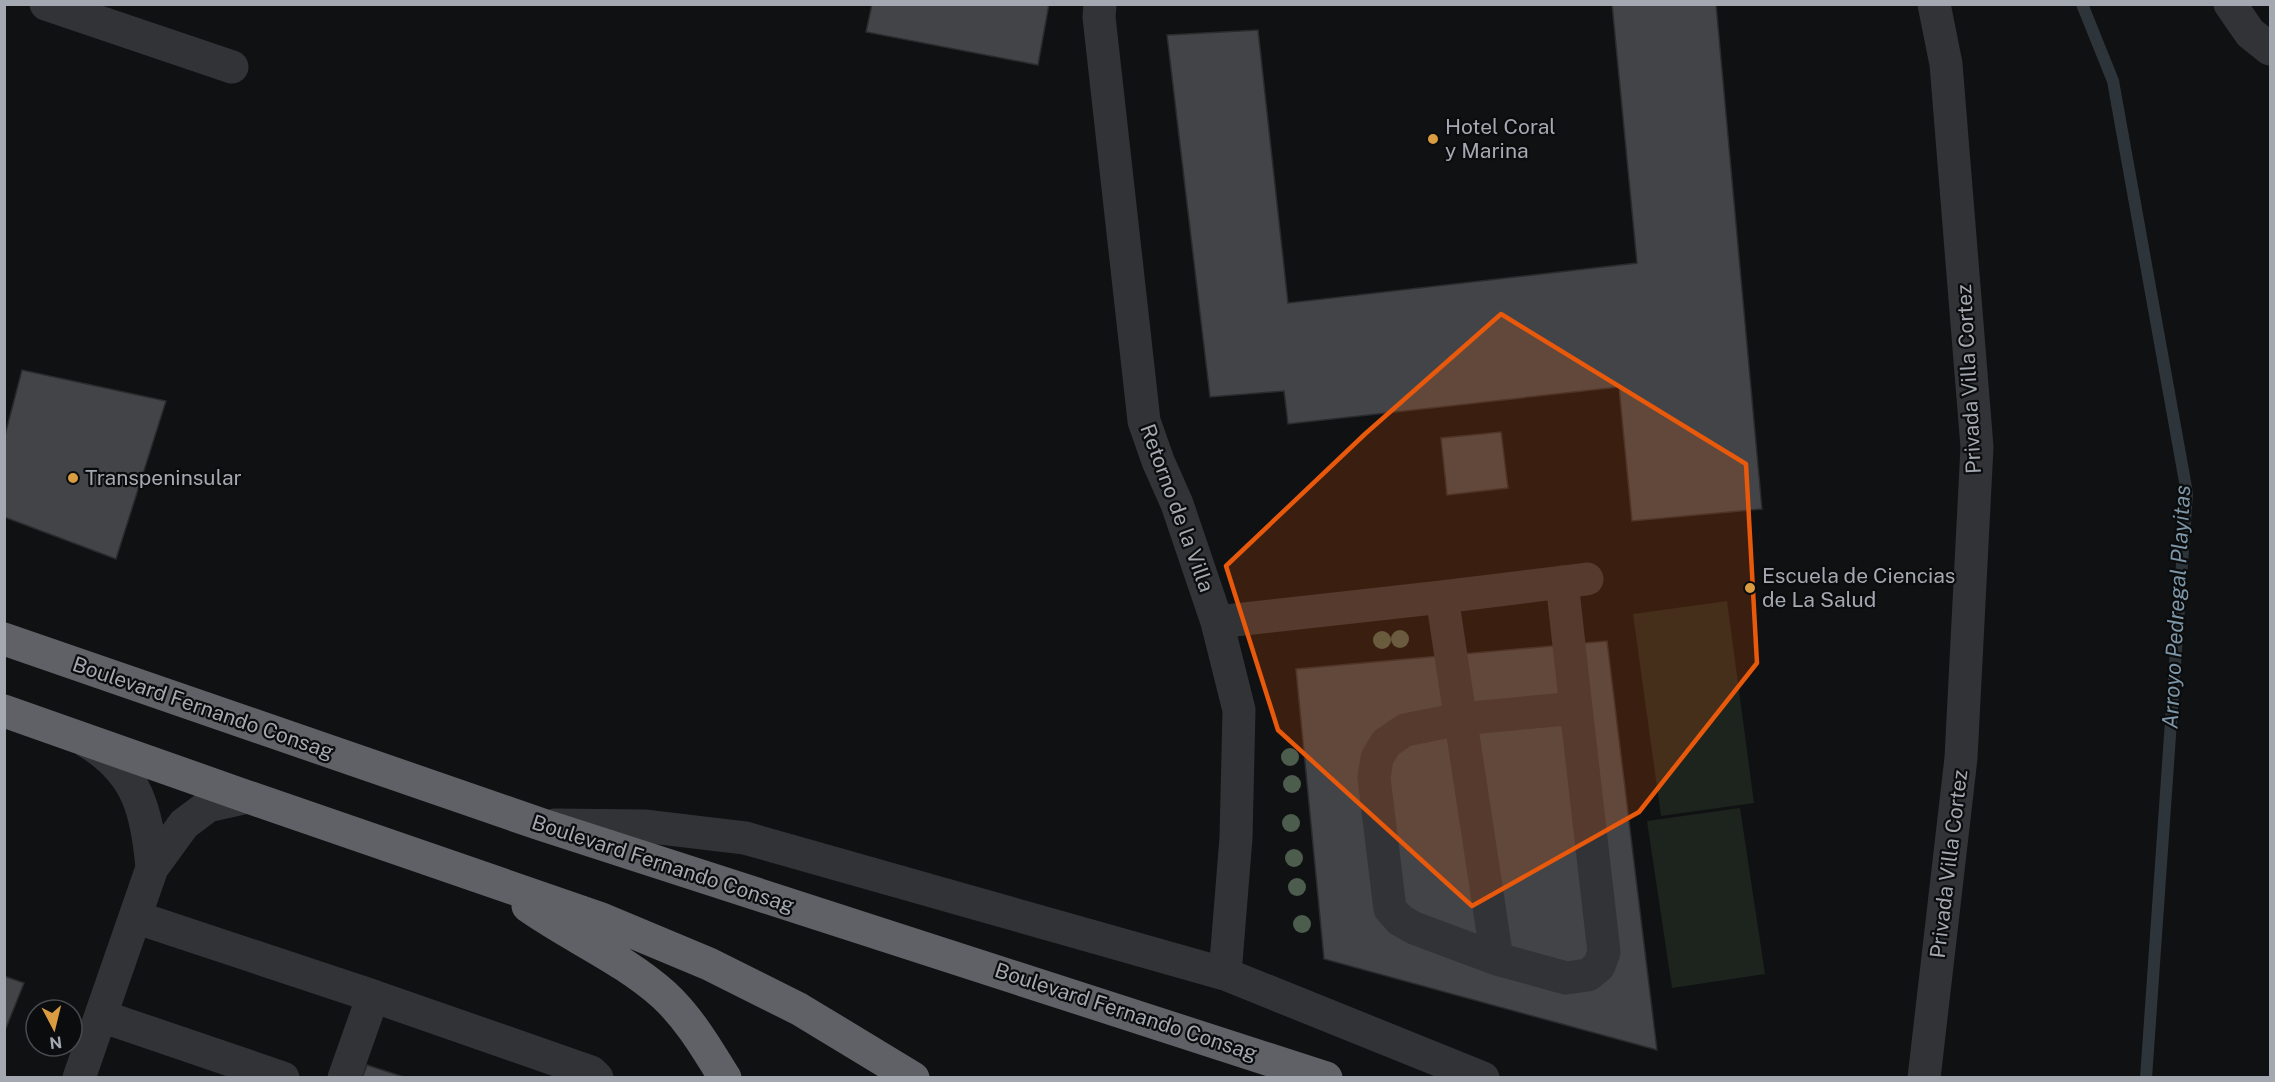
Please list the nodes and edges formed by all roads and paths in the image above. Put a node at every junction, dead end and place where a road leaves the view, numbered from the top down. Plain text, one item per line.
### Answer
1 (46, 4) edge
2 (1100, 4) edge
3 (1934, 4) edge
4 (2230, 4) edge
5 (2271, 49) edge
6 (232, 67) dead end
7 (1442, 597) junction
8 (1217, 622) junction
9 (4, 639) edge
10 (1576, 708) junction
11 (4, 711) edge
12 (1460, 719) junction
13 (80, 738) junction
14 (248, 797) junction
15 (543, 825) junction
16 (152, 868) junction
17 (490, 879) junction
18 (135, 917) junction
19 (1497, 959) junction
20 (1225, 974) junction
21 (373, 996) junction
22 (100, 1016) junction
23 (79, 1077) edge
24 (283, 1077) edge
25 (344, 1077) edge
26 (597, 1077) edge
27 (725, 1077) edge
28 (913, 1077) edge
29 (1326, 1077) edge
30 (1483, 1077) edge
31 (1924, 1077) edge

1 - 6 street
2 - 8 street, Retorno de la Villa
3 - 31 street, Privada Villa Cortez
4 - 5 street
7 - 8 street
7 - 10 street
7 - 12 street
8 - 20 street, Retorno de la Villa
9 - 15 highway, Boulevard Fernando Consag
10 - 12 street
10 - 19 street
11 - 13 highway
12 - 19 street
12 - 19 street
13 - 14 highway
13 - 16 street
14 - 16 street
14 - 17 highway
15 - 20 street
15 - 29 highway, Boulevard Fernando Consag
16 - 18 street
17 - 27 highway
17 - 28 highway
18 - 21 street
18 - 22 street
20 - 30 street
21 - 25 street
21 - 26 street
22 - 23 street
22 - 24 street

